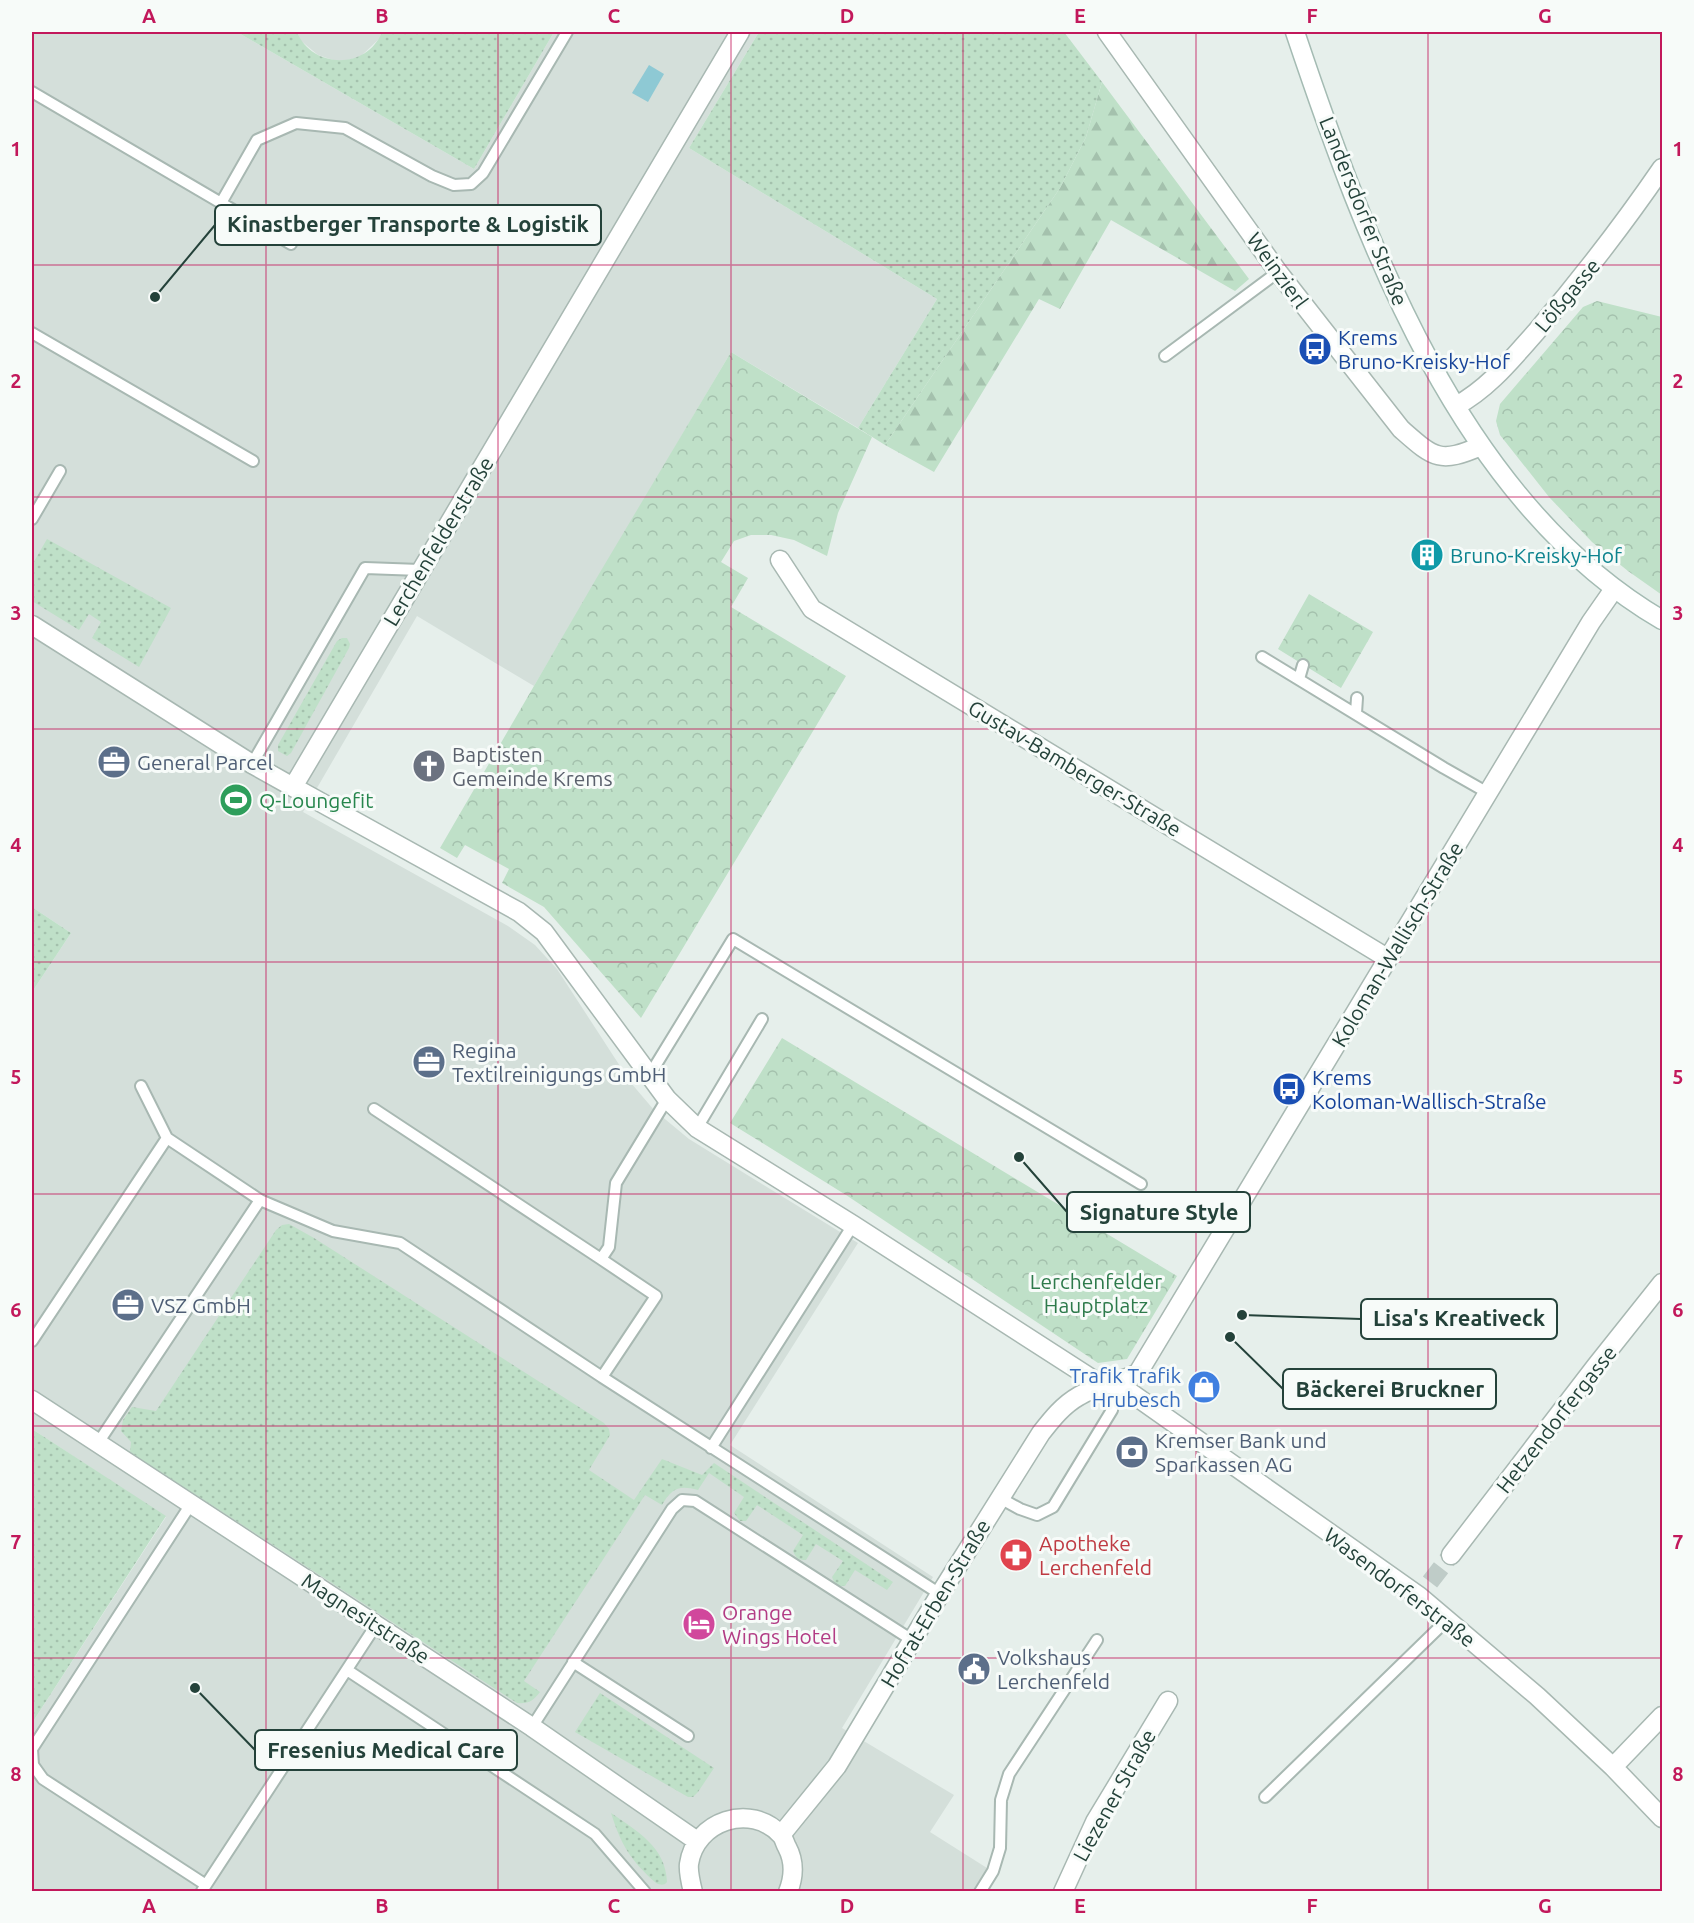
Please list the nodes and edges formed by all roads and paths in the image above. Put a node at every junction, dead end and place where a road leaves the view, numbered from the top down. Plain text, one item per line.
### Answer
1 (567, 32) edge
2 (740, 32) edge
3 (1107, 32) edge
4 (1295, 32) edge
5 (32, 92) edge
6 (1662, 168) edge
7 (221, 203) junction
8 (291, 244) dead end
9 (1278, 272) junction
10 (32, 333) edge
11 (1165, 356) dead end
12 (1456, 406) junction
13 (1481, 446) junction
14 (253, 461) dead end
15 (60, 471) dead end
16 (32, 519) edge
17 (780, 560) dead end
18 (420, 570) junction
19 (1614, 589) junction
20 (1662, 620) edge
21 (32, 625) edge
22 (1262, 657) dead end
23 (1303, 665) dead end
24 (1299, 679) junction
25 (1357, 698) dead end
26 (1356, 713) junction
27 (252, 764) junction
28 (293, 787) junction
29 (1488, 792) junction
30 (1387, 958) junction
31 (762, 1020) dead end
32 (649, 1076) junction
33 (141, 1086) dead end
34 (667, 1099) junction
35 (374, 1109) dead end
36 (697, 1128) junction
37 (166, 1138) junction
38 (1141, 1184) dead end
39 (260, 1200) junction
40 (853, 1225) junction
41 (602, 1260) junction
42 (1662, 1283) edge
43 (32, 1341) edge
44 (602, 1377) junction
45 (1110, 1384) junction
46 (32, 1400) edge
47 (98, 1443) junction
48 (711, 1448) junction
49 (1000, 1498) junction
50 (190, 1504) junction
51 (1451, 1555) tunnel mouth
52 (940, 1594) junction
53 (1448, 1620) junction
54 (376, 1625) junction
55 (912, 1640) junction
56 (1097, 1640) dead end
57 (573, 1662) junction
58 (347, 1670) junction
59 (1168, 1701) dead end
60 (1662, 1716) edge
61 (532, 1726) junction
62 (688, 1736) dead end
63 (1613, 1767) junction
64 (1265, 1797) dead end
65 (1662, 1818) edge
66 (781, 1835) junction
67 (697, 1841) junction
68 (204, 1888) edge
69 (691, 1891) edge
70 (645, 1892) edge
71 (788, 1892) edge
72 (980, 1892) edge
73 (1063, 1892) edge

1 - 7 lane
2 - 18 street, Lerchenfelderstraße
3 - 9 street, Weinzierl
4 - 12 street, Landersdorfer Straße
5 - 7 lane
6 - 12 street, Lößgasse
7 - 8 lane
9 - 11 lane
9 - 13 street, Weinzierl
10 - 14 lane
12 - 13 street, Landersdorfer Straße
13 - 19 street, Landersdorfer Straße
15 - 16 lane
17 - 30 street, Gustav-Bamberger-Straße
18 - 27 lane
18 - 28 street, Lerchenfelderstraße
19 - 20 street, Landersdorfer Straße
19 - 29 street, Koloman-Wallisch-Straße
21 - 27 street
22 - 24 lane
23 - 24 lane
24 - 26 lane
25 - 26 lane
26 - 29 lane
27 - 28 street
28 - 32 street
29 - 30 street, Koloman-Wallisch-Straße
30 - 45 street, Koloman-Wallisch-Straße
31 - 36 lane
32 - 34 street
32 - 38 lane
33 - 37 lane
34 - 36 street
34 - 41 lane
35 - 41 lane
36 - 40 street
37 - 39 lane
37 - 43 lane
39 - 44 lane
39 - 47 lane
40 - 45 street
40 - 48 lane
41 - 44 lane
42 - 51 street, Hetzendorfergasse
44 - 48 lane
45 - 49 street, Hofrat-Erben-Straße
45 - 49 lane
45 - 53 street, Wasendorferstraße
46 - 47 street, Magnesitstraße
47 - 50 street, Magnesitstraße
48 - 52 lane
49 - 52 street, Hofrat-Erben-Straße
50 - 54 street, Magnesitstraße
50 - 68 lane
52 - 55 street, Hofrat-Erben-Straße
53 - 63 street, Wasendorferstraße
53 - 64 lane
54 - 58 lane
54 - 61 street, Magnesitstraße
55 - 57 lane
55 - 66 street, Hofrat-Erben-Straße
56 - 72 lane
57 - 61 lane
57 - 62 lane
58 - 68 lane
58 - 70 lane
59 - 73 street, Liezener Straße
60 - 63 street
61 - 67 street, Magnesitstraße
63 - 65 street, Wasendorferstraße
66 - 67 street
66 - 71 street
67 - 69 street

